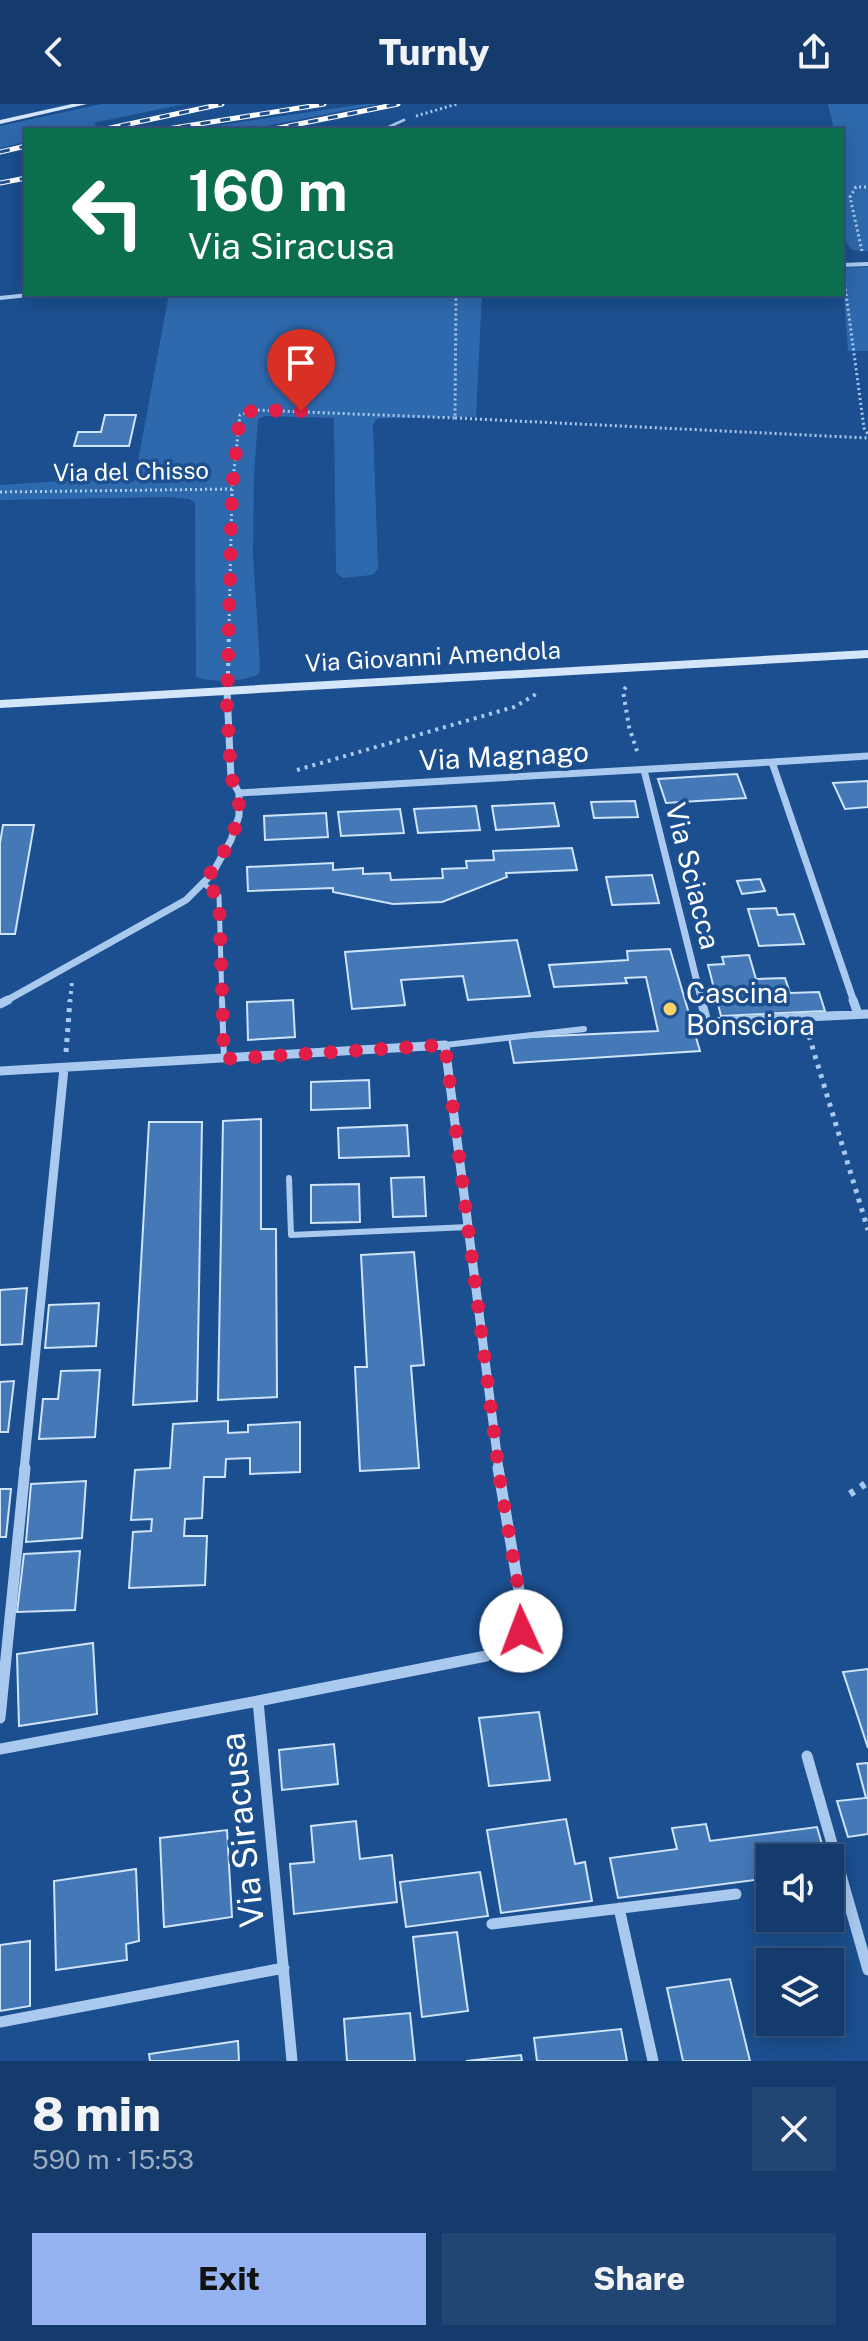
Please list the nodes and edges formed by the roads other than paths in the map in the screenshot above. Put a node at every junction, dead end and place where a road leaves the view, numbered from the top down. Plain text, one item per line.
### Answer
1 (83, 104) edge
2 (404, 120) road end
3 (0, 122) edge
4 (382, 128) edge
5 (866, 264) edge
6 (844, 265) edge
7 (24, 295) edge
8 (0, 298) edge
9 (868, 654) edge
10 (227, 691) junction
11 (0, 704) edge
12 (868, 756) edge
13 (772, 762) junction
14 (644, 770) junction
15 (239, 793) junction
16 (204, 884) junction
17 (0, 1004) edge
18 (858, 1014) junction
19 (868, 1014) edge
20 (584, 1029) dead end
21 (445, 1045) junction
22 (224, 1059) junction
23 (64, 1068) junction
24 (0, 1071) edge
25 (289, 1178) dead end
26 (468, 1227) junction
27 (258, 1701) junction
28 (0, 1718) edge
29 (0, 1749) edge
30 (807, 1756) dead end
31 (736, 1894) dead end
32 (619, 1908) junction
33 (492, 1924) dead end
34 (284, 1968) junction
35 (868, 1970) edge
36 (0, 2022) edge
37 (292, 2061) edge
38 (653, 2061) edge

1 - 3 main road
2 - 4 lane
5 - 6 street
7 - 8 street
9 - 10 main road, Via Giovanni Amendola
10 - 11 main road, Via Giovanni Amendola
10 - 15 street
12 - 13 street, Via Magnago
13 - 14 street, Via Magnago
13 - 18 street
14 - 15 street, Via Magnago
14 - 18 street, Via Sciacca
15 - 16 street
16 - 17 street
16 - 22 lane
18 - 19 street, Via Sciacca
20 - 21 lane
21 - 22 street
21 - 26 street, Via Siracusa
22 - 23 street
23 - 24 street
23 - 28 street
25 - 26 lane
26 - 27 street, Via Siracusa
27 - 29 street
27 - 34 street, Via Siracusa
30 - 35 street
31 - 32 street
32 - 33 street
32 - 38 street
34 - 36 street
34 - 37 street, Via Siracusa

